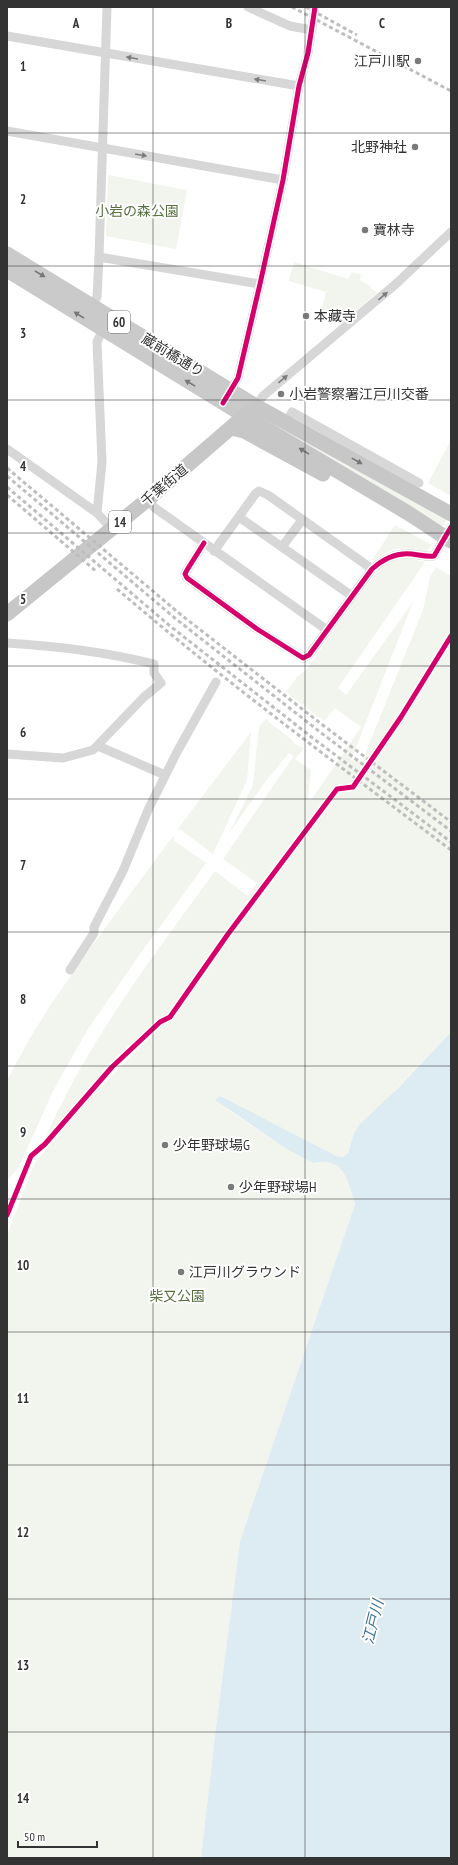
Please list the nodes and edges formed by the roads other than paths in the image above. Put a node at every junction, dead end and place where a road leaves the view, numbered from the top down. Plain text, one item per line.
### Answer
1 (107, 7) edge
2 (248, 7) edge
3 (315, 7) edge
4 (312, 30) junction
5 (7, 36) edge
6 (104, 53) junction
7 (299, 86) junction
8 (7, 131) edge
9 (102, 149) junction
10 (282, 180) junction
11 (451, 232) edge
12 (7, 254) edge
13 (99, 257) junction
14 (7, 270) edge
15 (260, 284) junction
16 (92, 306) junction
17 (103, 329) junction
18 (227, 397) junction
19 (250, 411) junction
20 (286, 422) junction
21 (231, 428) junction
22 (7, 450) edge
23 (419, 483) dead end
24 (147, 500) junction
25 (97, 513) junction
26 (408, 513) junction
27 (451, 514) edge
28 (239, 517) junction
29 (302, 520) junction
30 (112, 529) junction
31 (449, 535) edge
32 (204, 543) junction
33 (282, 547) junction
34 (214, 551) junction
35 (372, 569) junction
36 (352, 596) junction
37 (7, 614) edge
38 (327, 630) junction
39 (7, 643) edge
40 (216, 682) dead end
41 (98, 746) junction
42 (7, 754) edge
43 (165, 775) junction
44 (70, 970) dead end

1 - 6 street
2 - 4 street
3 - 4 street
4 - 7 street
5 - 6 street
7 -> 6 street
6 - 9 street
7 - 10 street
8 - 9 street
9 -> 10 street
9 - 13 street
10 - 15 street
19 -> 11 street
12 -> 16 main road, 蔵前橋通り / 60
13 - 15 street
13 - 16 street
17 -> 14 main road, 蔵前橋通り / 60
15 - 18 street
16 - 18 main road, 蔵前橋通り / 60
18 -> 17 main road, 蔵前橋通り / 60
17 - 25 street
18 - 19 main road, 蔵前橋通り / 60
19 - 20 highway
19 - 21 highway, 千葉街道 / 14
26 -> 19 highway
20 - 23 street
20 -> 27 highway
21 - 24 highway, 千葉街道 / 14
21 - 26 highway
22 - 25 street
24 - 30 highway, 千葉街道 / 14
24 - 32 street
25 - 30 street
26 - 31 highway
28 - 29 street
28 - 33 street
28 - 34 street
29 - 33 street
29 - 35 street
30 - 37 highway, 千葉街道 / 14
31 - 35 street
32 - 34 street
32 - 38 street
33 - 36 street
34 - 38 street
35 - 36 street
36 - 38 street
39 - 41 street
40 - 43 street
41 - 42 street
41 - 43 street
43 - 44 street

